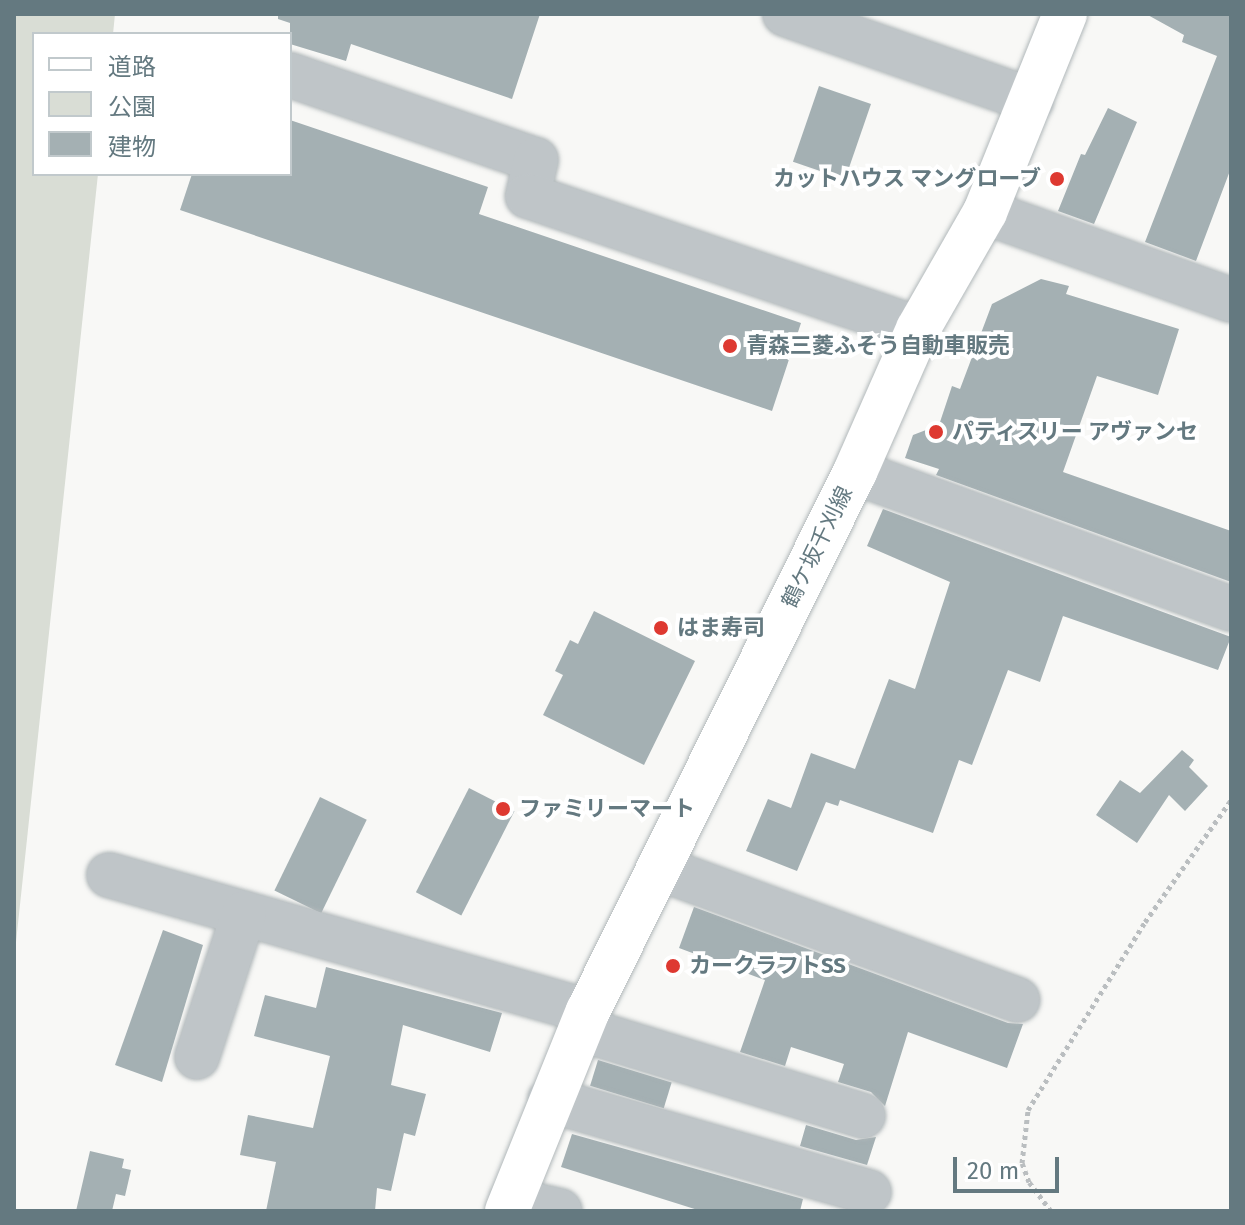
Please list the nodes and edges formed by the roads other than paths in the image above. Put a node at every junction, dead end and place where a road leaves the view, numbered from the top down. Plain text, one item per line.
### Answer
1 (785, 14) edge
2 (1065, 14) edge
3 (292, 76) edge
4 (1031, 100) junction
5 (985, 212) junction
6 (1231, 300) edge
7 (918, 329) junction
8 (855, 472) junction
9 (1231, 609) edge
10 (659, 868) junction
11 (109, 875) dead end
12 (244, 913) junction
13 (1017, 1000) dead end
14 (584, 1020) junction
15 (197, 1057) dead end
16 (550, 1100) junction
17 (863, 1116) dead end
18 (869, 1192) dead end
19 (509, 1205) edge
20 (560, 1211) edge

1 - 4 street
2 - 4 main road, 鶴ケ坂千刈線
3 - 7 street
4 - 5 main road, 鶴ケ坂千刈線
5 - 6 street
5 - 7 main road, 鶴ケ坂千刈線
7 - 8 main road, 鶴ケ坂千刈線
8 - 9 street
8 - 10 main road, 鶴ケ坂千刈線
10 - 13 street
10 - 14 main road, 鶴ケ坂千刈線
11 - 12 street
12 - 14 street
12 - 15 street
14 - 16 main road, 鶴ケ坂千刈線
14 - 17 street
16 - 18 street
16 - 19 main road, 鶴ケ坂千刈線
19 - 20 street

